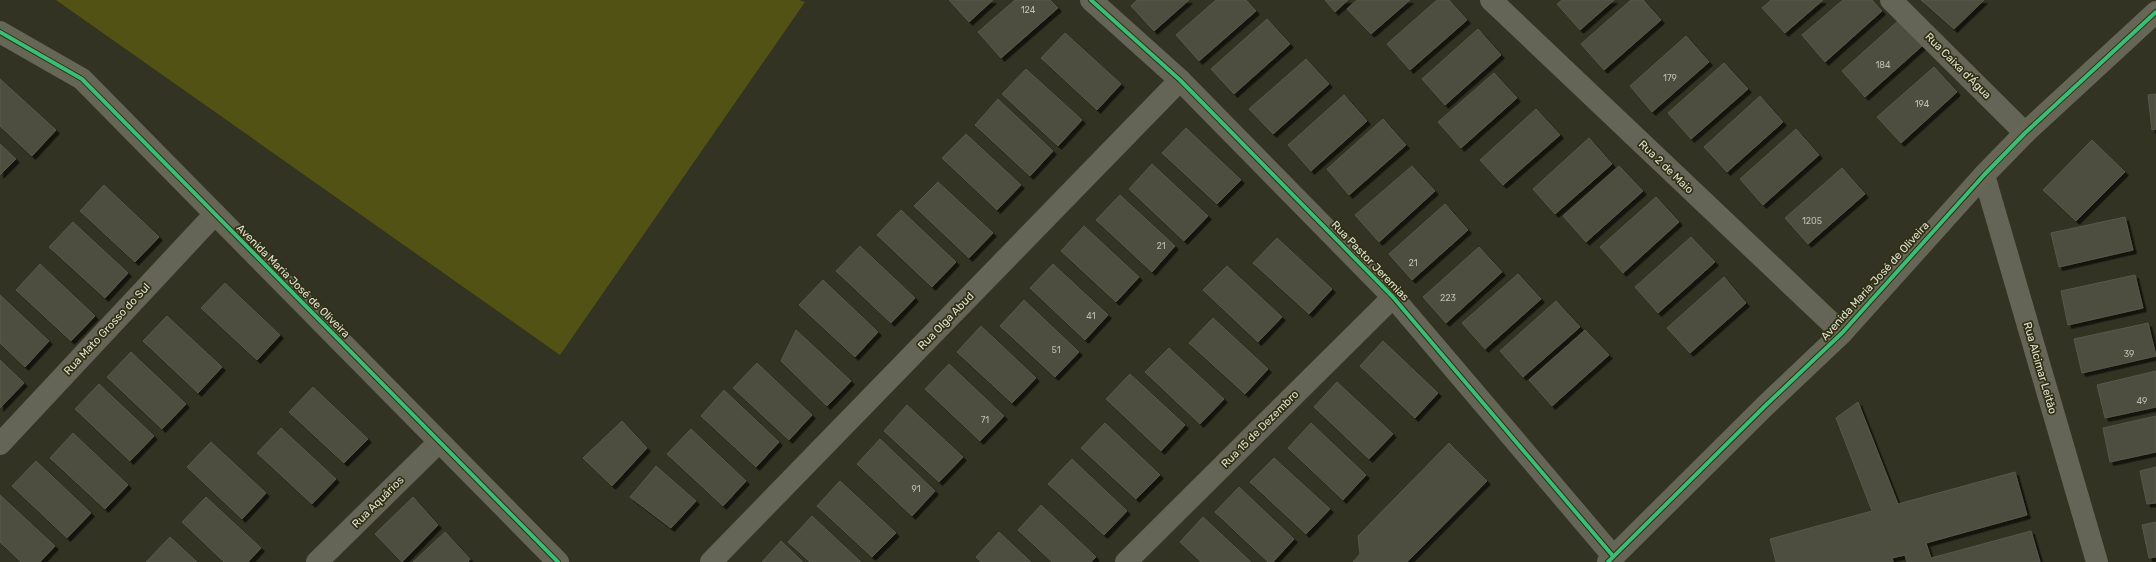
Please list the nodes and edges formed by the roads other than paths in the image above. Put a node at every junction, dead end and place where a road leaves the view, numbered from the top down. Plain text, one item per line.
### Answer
1 (1091, 0) edge
2 (1491, 0) edge
3 (1890, 0) edge
4 (2156, 12) edge
5 (0, 32) edge
6 (1180, 80) junction
7 (2025, 133) junction
8 (1984, 175) junction
9 (215, 214) junction
10 (1393, 297) junction
11 (1842, 333) junction
12 (439, 442) junction
13 (0, 444) edge
14 (1611, 559) edge
15 (317, 562) edge
16 (558, 562) edge
17 (712, 562) edge
18 (1126, 562) edge
19 (2097, 562) edge

1 - 6 street, Rua Pastor Jeremias
2 - 11 street, Rua 2 de Maio
3 - 7 street, Rua Caixa d'Água
4 - 7 street, Avenida Maria José de Oliveira
5 - 9 street, Avenida Maria José de Oliveira
6 - 10 street, Rua Pastor Jeremias
6 - 17 street, Rua Olga Abud
7 - 8 street, Avenida Maria José de Oliveira
8 - 11 street, Avenida Maria José de Oliveira
8 - 19 street, Rua Alcimar Leitão
9 - 12 street, Avenida Maria José de Oliveira
9 - 13 street, Rua Mato Grosso do Sul
10 - 14 street, Rua Pastor Jeremias
10 - 18 street, Rua 15 de Dezembro
11 - 14 street, Avenida Maria José de Oliveira
12 - 15 street, Rua Aquários
12 - 16 street, Avenida Maria José de Oliveira

